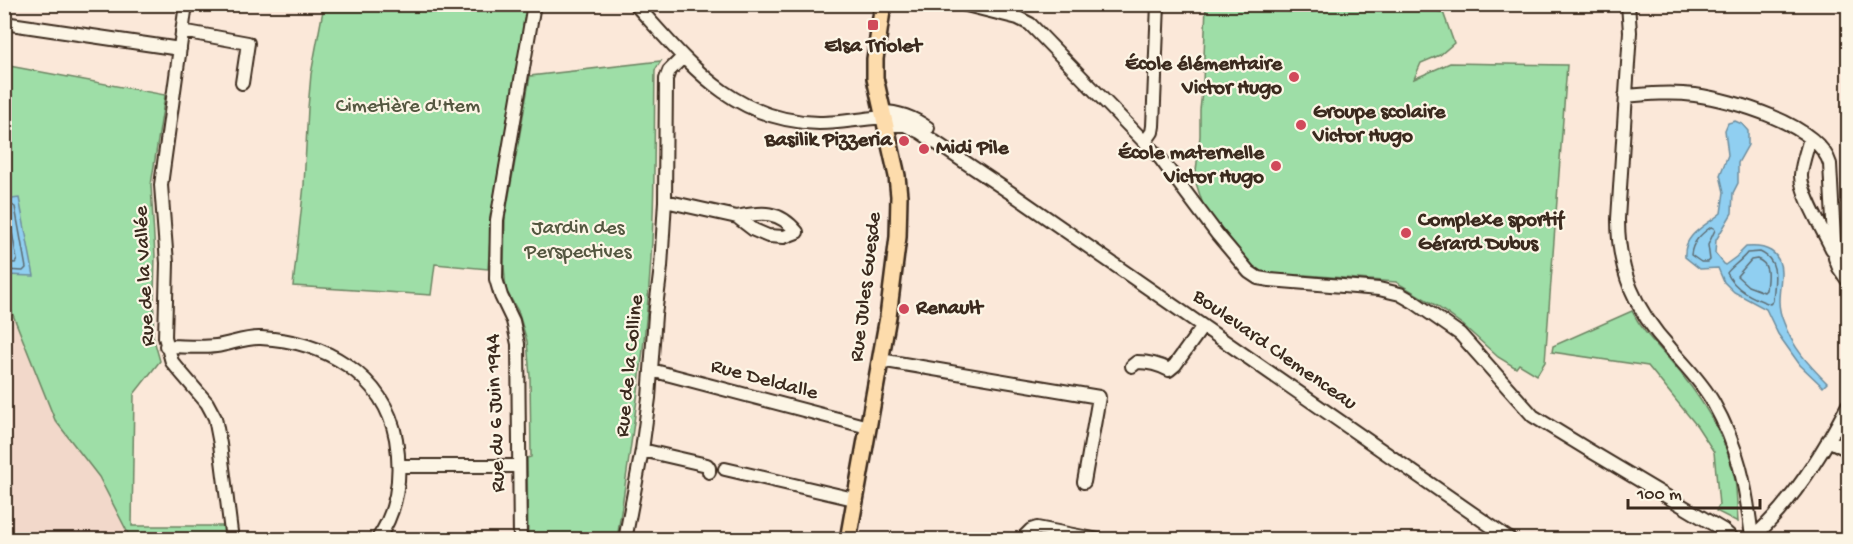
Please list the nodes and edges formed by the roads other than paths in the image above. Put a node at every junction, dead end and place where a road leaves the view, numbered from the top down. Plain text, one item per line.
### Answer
1 (186, 4) edge
2 (534, 4) edge
3 (627, 4) edge
4 (635, 4) edge
5 (883, 4) edge
6 (962, 4) edge
7 (1158, 4) edge
8 (1628, 4) edge
9 (647, 11) edge
10 (4, 23) edge
11 (182, 31) junction
12 (180, 49) junction
13 (683, 57) junction
14 (242, 83) dead end
15 (1625, 96) junction
16 (884, 118) junction
17 (1810, 138) junction
18 (1145, 142) junction
19 (665, 201) junction
20 (736, 218) dead end
21 (1834, 253) junction
22 (1848, 281) edge
23 (1203, 326) junction
24 (166, 346) junction
25 (880, 360) junction
26 (1132, 366) dead end
27 (651, 370) junction
28 (1848, 405) edge
29 (868, 427) junction
30 (1828, 440) junction
31 (642, 450) junction
32 (1848, 450) edge
33 (400, 466) junction
34 (519, 466) junction
35 (725, 469) dead end
36 (709, 472) dead end
37 (1084, 482) dead end
38 (854, 499) junction
39 (1755, 538) edge
40 (626, 539) edge
41 (231, 540) edge
42 (376, 540) edge
43 (520, 540) edge
44 (848, 540) edge
45 (1021, 540) edge
46 (1099, 540) edge
47 (1511, 540) edge
48 (1734, 540) edge

1 - 11 street, Rue de la Vallée
2 - 34 street, Rue du 6 Juin 1944
3 - 9 street
4 - 9 street
5 - 16 main road, Rue Jules Guesde
6 - 18 street
7 - 18 street
8 - 15 street
9 - 13 street, Boulevard Clemenceau
10 - 12 street
11 - 12 street, Rue de la Vallée
11 - 14 street
12 - 24 street, Rue de la Vallée
13 - 16 street, Boulevard Clemenceau
13 - 19 street, Rue de la Colline
15 - 17 street
15 - 39 street
16 - 23 street, Boulevard Clemenceau
16 - 25 main road, Rue Jules Guesde
17 - 21 street
17 - 21 street
18 - 48 street
19 - 20 street
19 - 27 street, Rue de la Colline
21 - 22 street
23 - 26 street
23 - 47 street, Boulevard Clemenceau
24 - 33 street
24 - 41 street, Rue de la Vallée
25 - 29 main road, Rue Jules Guesde
25 - 37 street
27 - 29 street, Rue Deldalle
27 - 31 street, Rue de la Colline
28 - 30 street
29 - 38 main road, Rue Jules Guesde
30 - 32 street
30 - 39 street
31 - 36 street
31 - 40 street, Rue de la Colline
33 - 34 street
33 - 42 street
34 - 43 street, Rue du 6 Juin 1944
35 - 38 street
38 - 44 main road, Rue Jules Guesde
45 - 46 street

